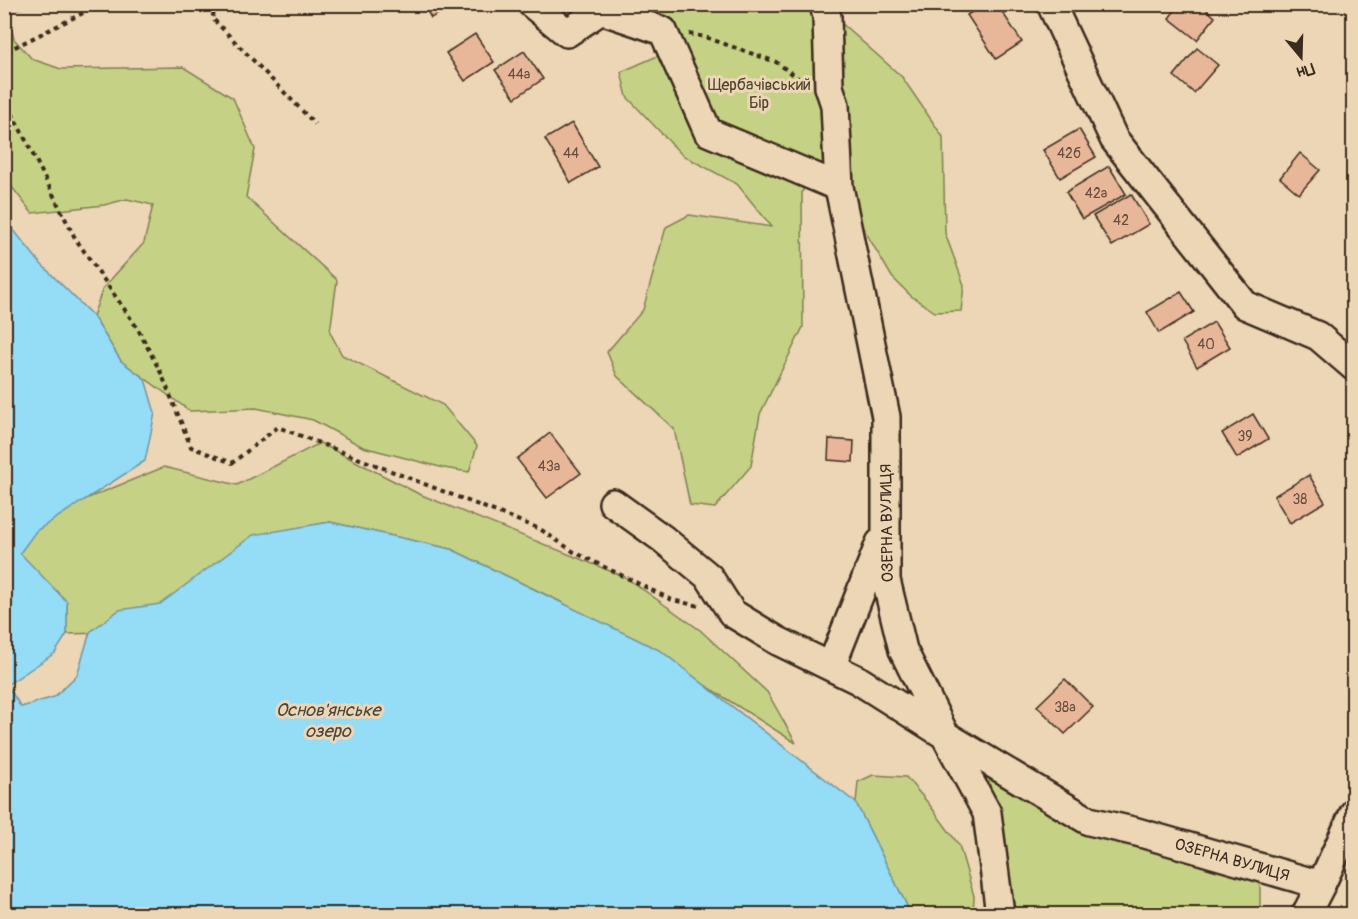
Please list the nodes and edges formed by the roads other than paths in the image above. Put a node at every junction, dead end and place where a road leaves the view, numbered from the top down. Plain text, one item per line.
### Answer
1 (532, 4) edge
2 (824, 4) edge
3 (1051, 4) edge
4 (839, 187) junction
5 (1353, 367) edge
6 (614, 503) dead end
7 (886, 528) junction
8 (831, 667) junction
9 (945, 735) junction
10 (1353, 813) edge
11 (1321, 885) junction
12 (1000, 915) edge
13 (1306, 915) edge

1 - 4 street
2 - 4 street, ОЗЕРНА ВУЛИЦЯ
3 - 5 street
4 - 7 street, ОЗЕРНА ВУЛИЦЯ
6 - 8 street
7 - 8 street
7 - 9 street, ОЗЕРНА ВУЛИЦЯ
8 - 9 street
9 - 11 street, ОЗЕРНА ВУЛИЦЯ
9 - 12 street
10 - 11 street
11 - 13 street

